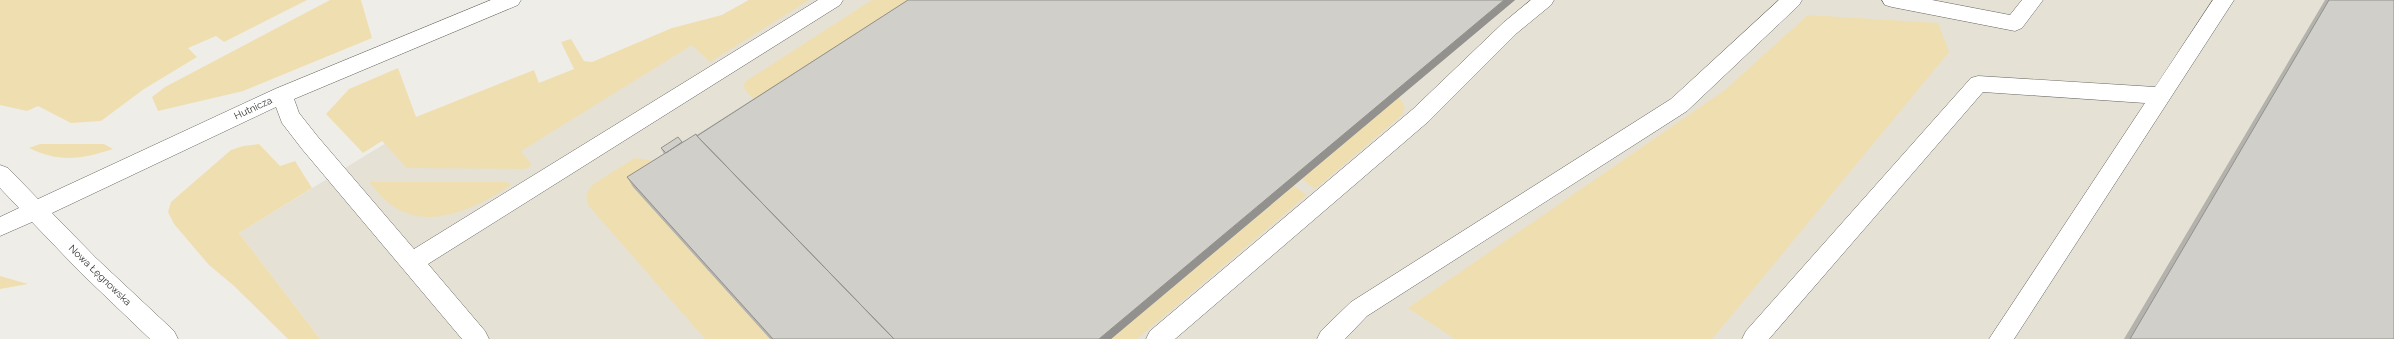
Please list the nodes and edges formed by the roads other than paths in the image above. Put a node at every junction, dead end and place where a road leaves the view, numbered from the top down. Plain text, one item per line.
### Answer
1 (511, 0) edge
2 (833, 0) edge
3 (1544, 0) edge
4 (1792, 0) edge
5 (1892, 0) edge
6 (2033, 0) edge
7 (2224, 0) edge
8 (282, 95) junction
9 (2160, 96) junction
10 (0, 174) edge
11 (34, 211) junction
12 (0, 227) edge
13 (412, 262) junction
14 (166, 339) edge
15 (477, 339) edge
16 (1158, 339) edge
17 (1328, 339) edge
18 (1754, 339) edge
19 (2001, 339) edge

1 - 8 street, Hutnicza
2 - 13 street
3 - 16 street
4 - 17 street
5 - 6 street
7 - 9 street
8 - 11 street, Hutnicza
8 - 13 street
9 - 18 street
9 - 19 street
10 - 11 street, Nowa Łęgnowska
11 - 12 street, Hutnicza
11 - 14 street, Nowa Łęgnowska
13 - 15 street

